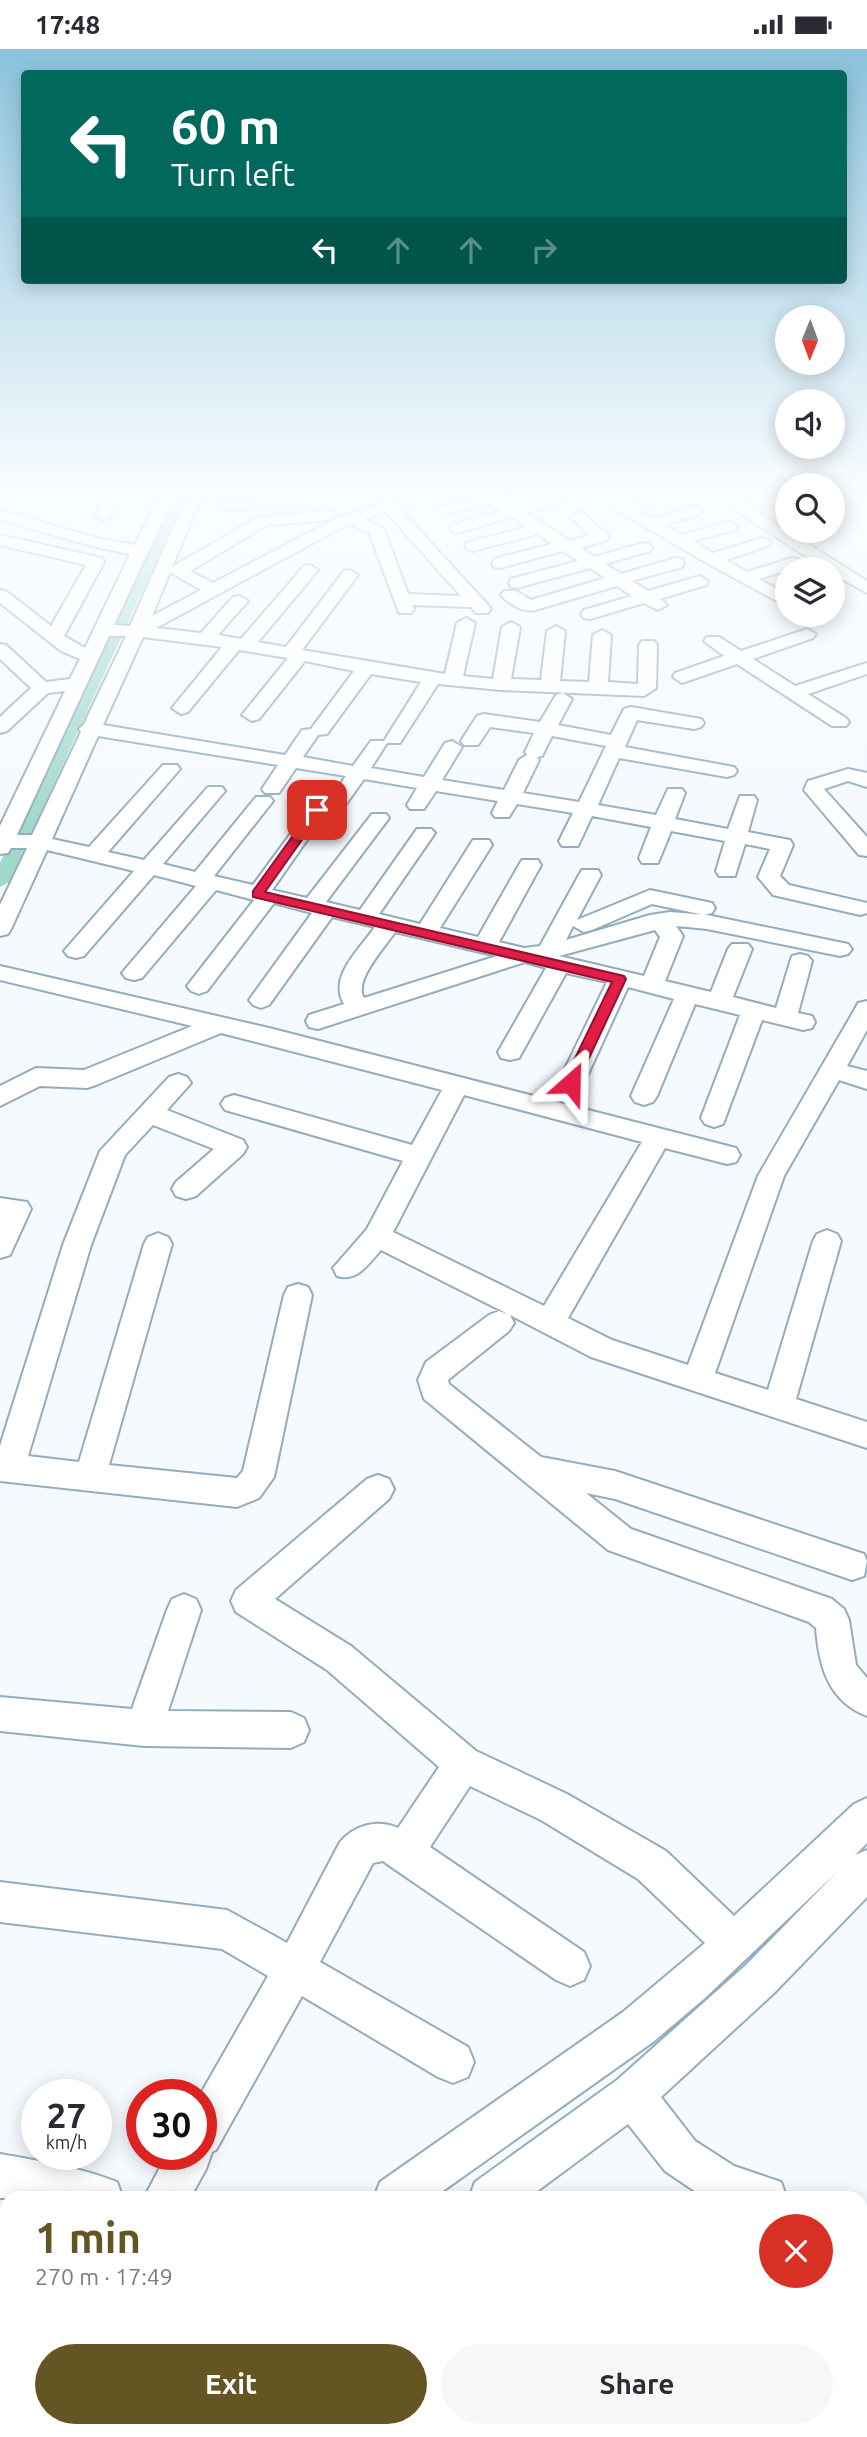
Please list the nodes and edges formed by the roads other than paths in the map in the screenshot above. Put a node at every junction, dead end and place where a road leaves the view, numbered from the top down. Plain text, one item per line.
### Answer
1 (16, 607) edge
2 (71, 607) edge
3 (115, 607) edge
4 (147, 607) edge
5 (181, 607) edge
6 (233, 607) edge
7 (275, 607) edge
8 (327, 607) edge
9 (621, 607) edge
10 (590, 614) dead end
11 (466, 623) dead end
12 (510, 627) dead end
13 (105, 630) junction
14 (137, 631) junction
15 (556, 631) dead end
16 (807, 634) dead end
17 (602, 635) dead end
18 (54, 637) junction
19 (205, 640) junction
20 (713, 642) dead end
21 (240, 645) junction
22 (648, 645) dead end
23 (0, 649) edge
24 (295, 654) junction
25 (91, 657) junction
26 (738, 657) junction
27 (8, 666) edge
28 (367, 666) junction
29 (862, 674) edge
30 (682, 677) dead end
31 (444, 679) junction
32 (77, 684) junction
33 (598, 687) junction
34 (42, 688) junction
35 (498, 691) junction
36 (557, 692) junction
37 (792, 693) junction
38 (181, 708) dead end
39 (252, 715) dead end
40 (484, 720) junction
41 (839, 722) dead end
42 (694, 723) dead end
43 (0, 727) edge
44 (89, 729) junction
45 (547, 729) junction
46 (615, 746) junction
47 (291, 761) junction
48 (170, 769) dead end
49 (727, 771) dead end
50 (361, 772) junction
51 (867, 781) edge
52 (429, 784) junction
53 (215, 791) dead end
54 (674, 793) dead end
55 (747, 800) dead end
56 (417, 806) dead end
57 (505, 806) junction
58 (585, 809) junction
59 (379, 818) dead end
60 (663, 823) junction
61 (424, 833) dead end
62 (738, 837) junction
63 (570, 841) dead end
64 (39, 842) junction
65 (1, 845) edge
66 (481, 845) dead end
67 (867, 850) edge
68 (94, 855) junction
69 (650, 858) dead end
70 (530, 866) dead end
71 (148, 868) junction
72 (727, 871) dead end
73 (590, 875) dead end
74 (205, 882) junction
75 (263, 895) junction
76 (319, 908) junction
77 (860, 908) dead end
78 (365, 919) junction
79 (658, 920) junction
80 (707, 922) junction
81 (389, 924) junction
82 (0, 929) edge
83 (426, 933) junction
84 (485, 946) junction
85 (740, 949) dead end
86 (840, 949) dead end
87 (555, 950) junction
88 (76, 951) dead end
89 (524, 955) junction
90 (800, 961) dead end
91 (0, 972) edge
92 (134, 973) dead end
93 (620, 979) junction
94 (199, 985) dead end
95 (651, 986) junction
96 (687, 995) junction
97 (261, 1000) dead end
98 (719, 1002) junction
99 (358, 1008) junction
100 (867, 1009) edge
101 (754, 1010) junction
102 (318, 1021) dead end
103 (219, 1024) junction
104 (510, 1052) dead end
105 (833, 1070) junction
106 (867, 1080) edge
107 (178, 1083) dead end
108 (571, 1083) dead end
109 (457, 1085) junction
110 (644, 1096) dead end
111 (0, 1097) edge
112 (234, 1104) dead end
113 (149, 1113) junction
114 (714, 1118) dead end
115 (658, 1137) junction
116 (727, 1155) dead end
117 (421, 1157) junction
118 (186, 1189) dead end
119 (0, 1208) edge
120 (377, 1235) junction
121 (827, 1241) dead end
122 (158, 1244) dead end
123 (0, 1247) edge
124 (347, 1268) dead end
125 (298, 1295) dead end
126 (550, 1322) junction
127 (499, 1323) dead end
128 (697, 1381) junction
129 (778, 1407) junction
130 (865, 1426) edge
131 (4, 1467) edge
132 (533, 1470) junction
133 (90, 1477) junction
134 (378, 1489) dead end
135 (852, 1565) dead end
136 (184, 1610) dead end
137 (867, 1699) edge
138 (0, 1714) edge
139 (144, 1728) junction
140 (291, 1730) dead end
141 (463, 1765) junction
142 (867, 1817) edge
143 (404, 1852) junction
144 (867, 1869) edge
145 (0, 1902) edge
146 (734, 1943) junction
147 (570, 1966) dead end
148 (294, 1970) junction
149 (453, 2062) dead end
150 (632, 2095) junction
151 (217, 2107) edge
152 (182, 2170) edge
153 (0, 2176) edge
154 (77, 2191) edge
155 (170, 2191) edge
156 (406, 2191) edge
157 (501, 2191) edge
158 (744, 2191) edge

1 - 18 street
2 - 18 street
3 - 13 street
4 - 14 street
5 - 14 street
6 - 19 street
7 - 21 street
8 - 24 street
9 - 10 street
11 - 31 street
12 - 35 street
13 - 14 street
13 - 25 street
14 - 19 street
14 - 44 street
15 - 36 street
16 - 26 street
17 - 33 street
18 - 25 street
19 - 21 street
20 - 26 street
21 - 24 street
21 - 38 street
22 - 33 street
23 - 27 street
24 - 28 street
24 - 39 street
25 - 32 street
26 - 30 street
26 - 37 street
27 - 34 street
28 - 31 street
28 - 47 street
29 - 37 street
31 - 35 street
31 - 50 street
32 - 34 street
32 - 65 street
33 - 36 street
34 - 43 street
35 - 36 street
35 - 40 street
36 - 45 street
37 - 41 street
40 - 45 street
40 - 52 street
42 - 46 street
44 - 47 street
44 - 64 street
45 - 46 street
45 - 57 street
46 - 49 street
46 - 58 street
47 - 50 street
47 - 74 street
48 - 68 street
50 - 52 street
50 - 75 street
51 - 67 street
52 - 56 street
52 - 57 street
53 - 71 street
54 - 60 street
55 - 62 street
57 - 58 street
58 - 60 street
58 - 63 street
59 - 76 street
60 - 62 street
60 - 69 street
61 - 78 street
62 - 72 street
62 - 77 street
64 - 65 street
64 - 68 street
64 - 82 street
66 - 83 street
68 - 71 street
70 - 84 street
71 - 74 street
71 - 88 street
73 - 87 street
74 - 75 street
74 - 92 street
75 - 76 street
75 - 94 street
76 - 78 street
76 - 97 street
78 - 81 street
79 - 80 street
79 - 87 street
79 - 95 street
80 - 86 street
80 - 87 street
81 - 83 street
81 - 99 street
83 - 84 street
84 - 89 street
85 - 98 street
87 - 89 street
87 - 93 street
87 - 104 street
89 - 99 street
90 - 101 street
91 - 103 street
93 - 95 street
93 - 108 street
95 - 96 street
96 - 98 street
96 - 110 street
98 - 101 street
99 - 102 street
100 - 105 street
101 - 114 street
103 - 109 street
103 - 111 street
105 - 106 street
105 - 128 street
107 - 113 street
109 - 115 street
109 - 117 street
112 - 117 street
113 - 118 street
113 - 131 street
115 - 116 street
115 - 126 street
117 - 120 street
119 - 123 street
120 - 124 street
120 - 126 street
121 - 129 street
122 - 133 street
125 - 133 street
126 - 128 street
127 - 132 street
128 - 129 street
129 - 130 street
131 - 133 street
132 - 135 street
132 - 137 street
134 - 141 street
136 - 139 street
138 - 139 street
139 - 140 street
141 - 143 street
141 - 146 street
142 - 146 street
143 - 147 street
143 - 148 street
144 - 150 street
145 - 148 street
146 - 156 street
148 - 149 street
148 - 151 street
150 - 157 street
150 - 158 street
152 - 155 street
153 - 154 street

